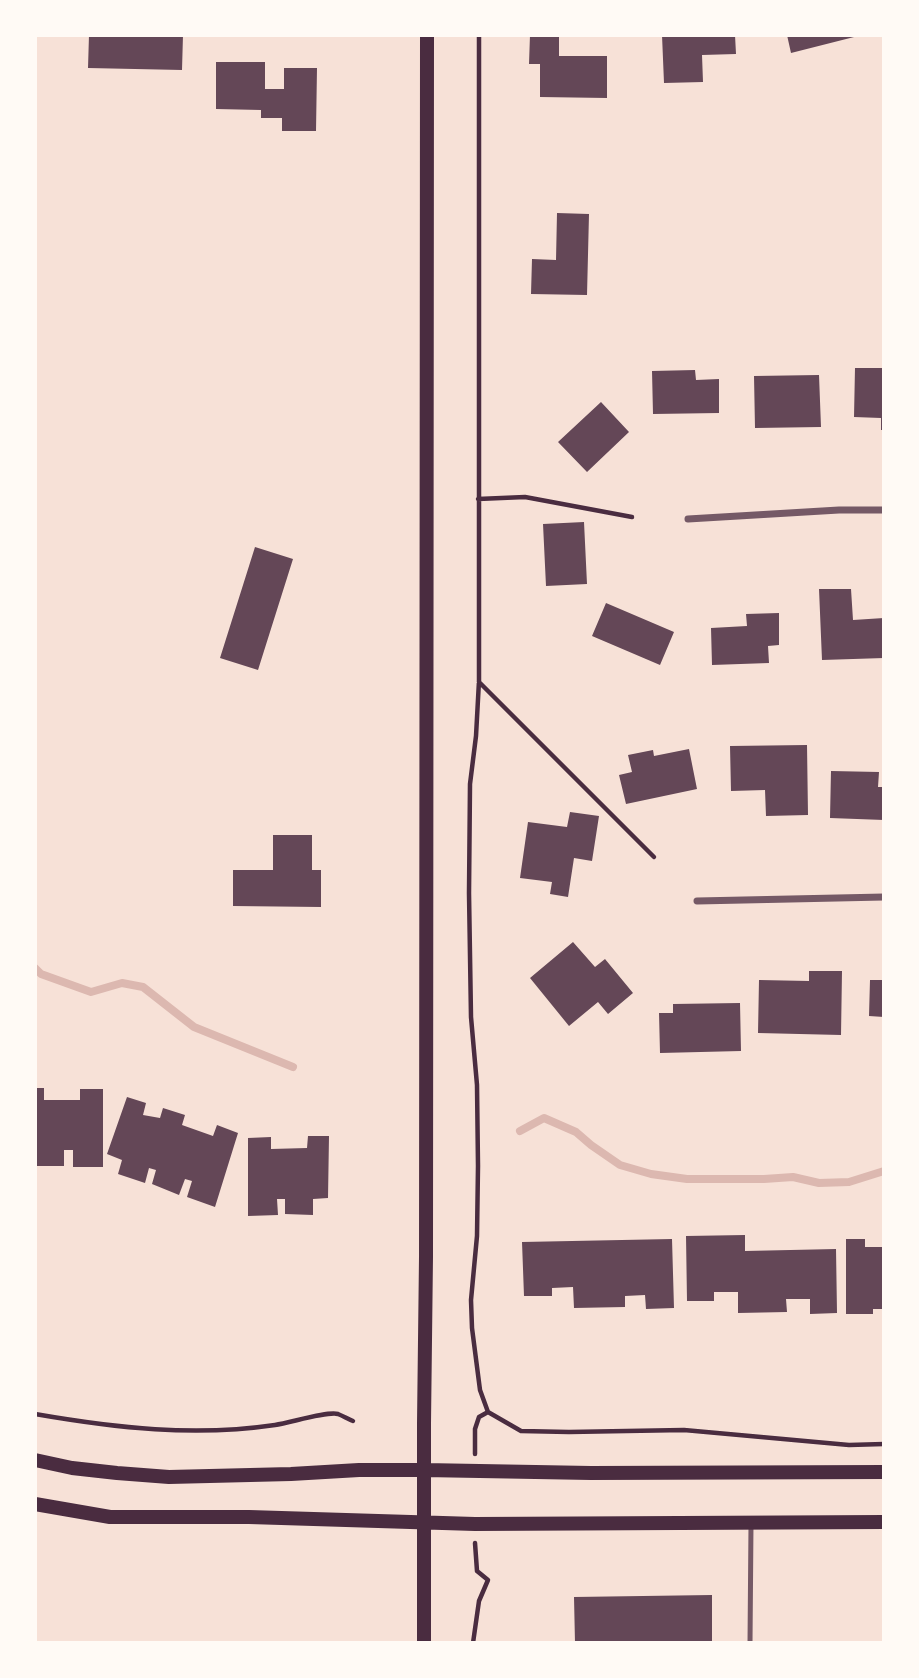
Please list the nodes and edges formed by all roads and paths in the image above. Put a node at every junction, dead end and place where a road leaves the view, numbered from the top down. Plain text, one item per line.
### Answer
1 (427, 35) edge
2 (479, 35) edge
3 (478, 499) junction
4 (884, 510) edge
5 (632, 517) dead end
6 (688, 519) dead end
7 (479, 681) junction
8 (654, 857) dead end
9 (884, 897) edge
10 (697, 901) dead end
11 (488, 1412) junction
12 (35, 1414) edge
13 (353, 1421) dead end
14 (884, 1444) edge
15 (35, 1460) edge
16 (424, 1470) junction
17 (475, 1471) junction
18 (884, 1472) edge
19 (35, 1504) edge
20 (884, 1522) edge
21 (424, 1523) junction
22 (475, 1524) junction
23 (751, 1524) junction
24 (425, 1643) edge
25 (473, 1643) edge
26 (750, 1643) edge

1 - 16 main road
2 - 3 path
3 - 5 path
3 - 7 path
4 - 6 street
7 - 8 path
7 - 11 path
9 - 10 street
11 - 14 path
11 - 17 path
12 - 13 path
15 - 16 main road
16 - 17 main road
16 - 21 main road
17 - 18 main road
19 - 21 main road
20 - 23 main road
21 - 22 main road
21 - 24 main road
22 - 23 main road
22 - 25 path
23 - 26 lane

